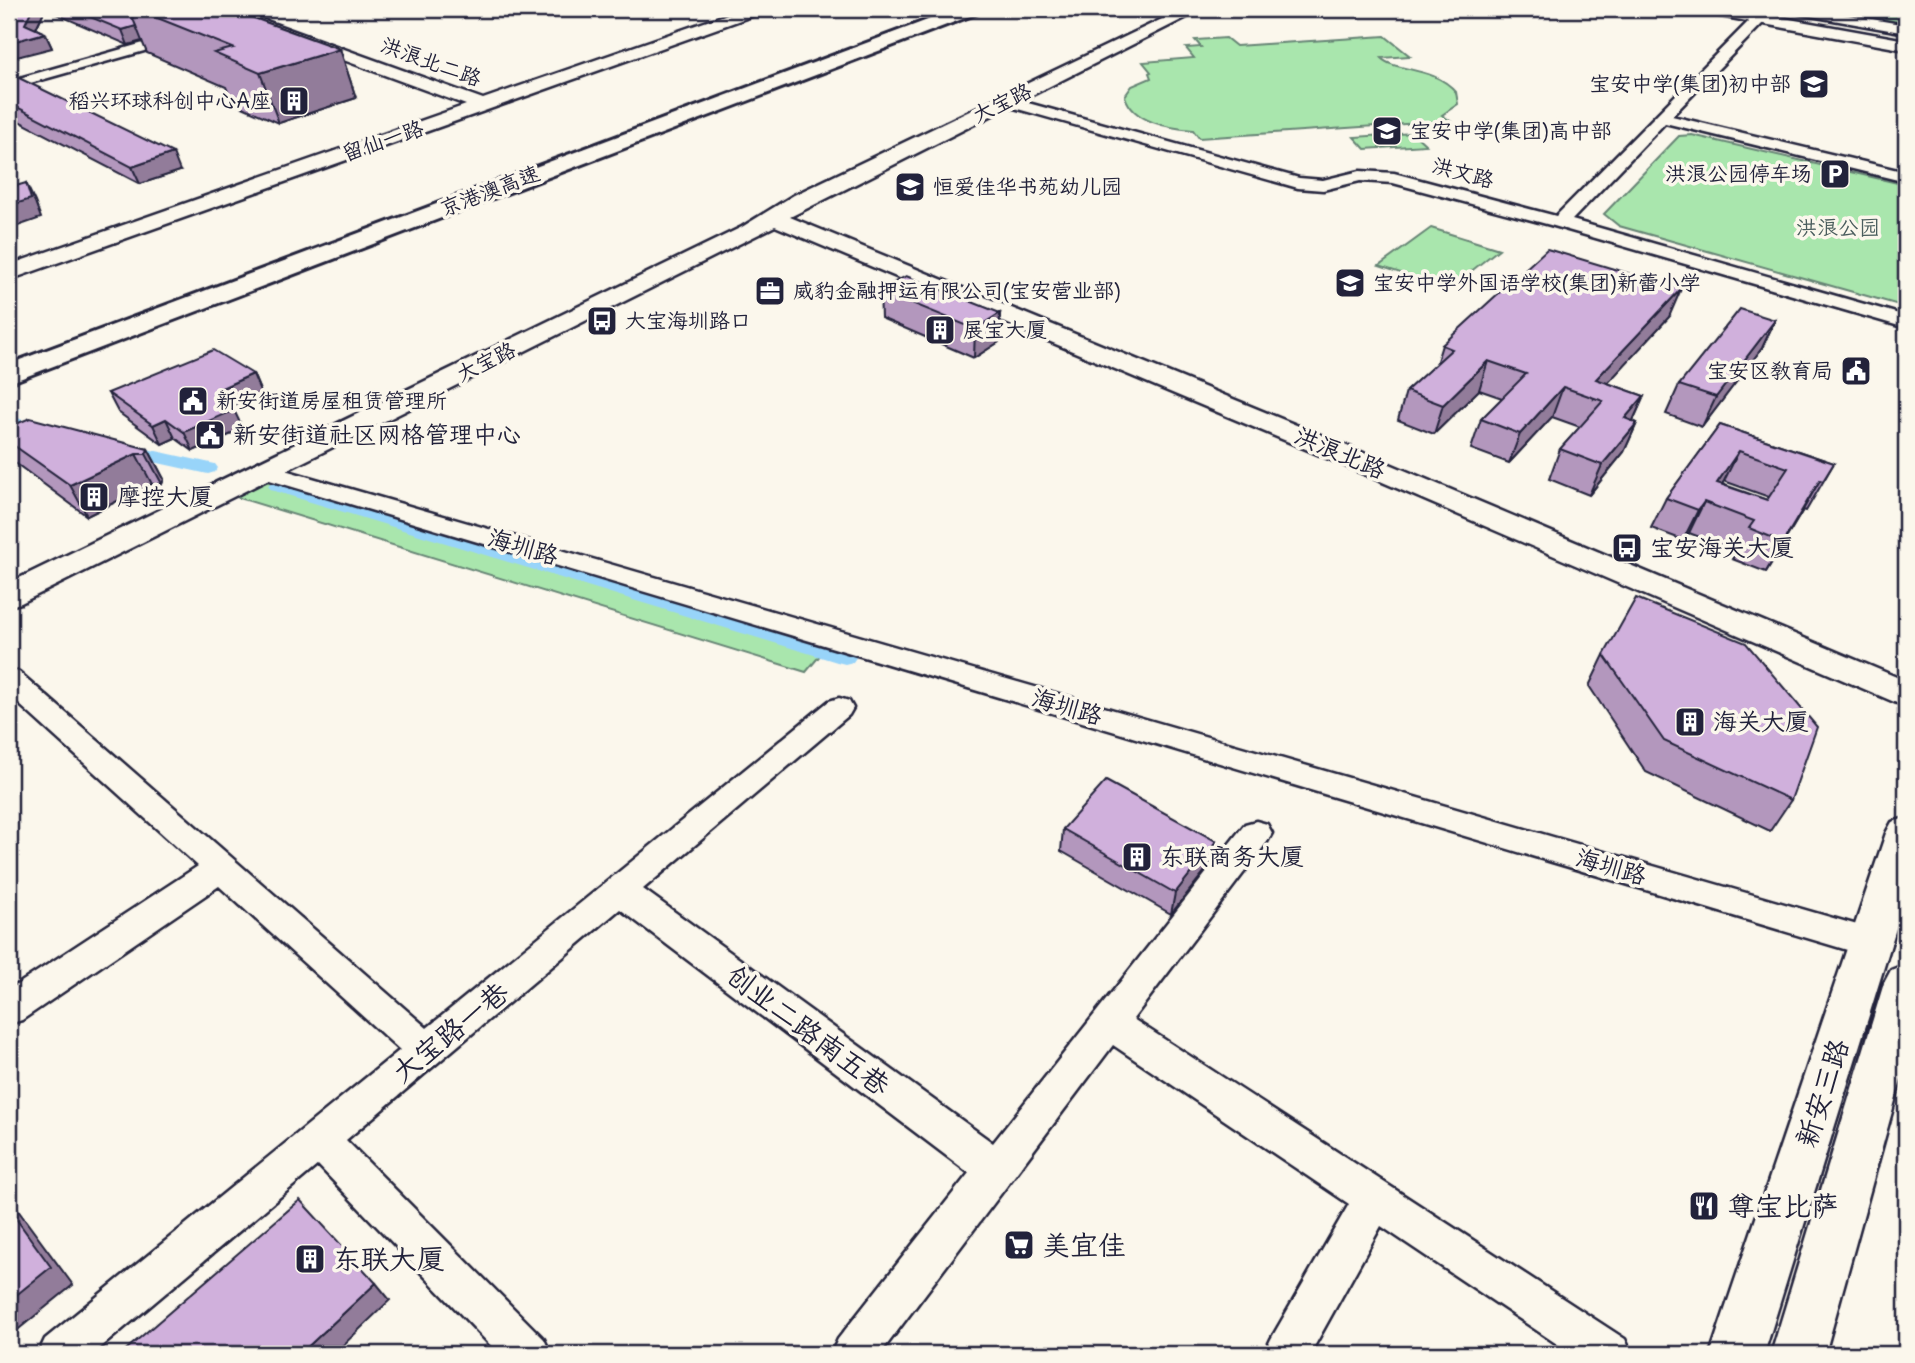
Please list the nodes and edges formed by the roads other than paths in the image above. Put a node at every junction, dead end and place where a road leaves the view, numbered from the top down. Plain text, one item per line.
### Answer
1 (219, 9) edge
2 (741, 9) edge
3 (757, 9) edge
4 (940, 9) edge
5 (949, 9) edge
6 (972, 9) edge
7 (1195, 9) edge
8 (1709, 9) edge
9 (1794, 9) edge
10 (244, 15) edge
11 (1760, 18) junction
12 (900, 26) junction
13 (1906, 29) edge
14 (1906, 45) edge
15 (9, 83) edge
16 (447, 92) junction
17 (1005, 101) junction
18 (481, 102) junction
19 (438, 114) junction
20 (1662, 118) junction
21 (1906, 177) edge
22 (772, 217) junction
23 (1560, 222) junction
24 (9, 264) edge
25 (9, 273) edge
26 (1906, 322) edge
27 (9, 353) edge
28 (9, 374) edge
29 (264, 471) junction
30 (9, 584) edge
31 (9, 596) edge
32 (9, 679) edge
33 (1906, 695) edge
34 (839, 708) dead end
35 (1256, 833) dead end
36 (1906, 833) edge
37 (221, 868) junction
38 (621, 891) junction
39 (1871, 943) junction
40 (9, 1009) edge
41 (1902, 1012) edge
42 (1109, 1023) junction
43 (426, 1051) junction
44 (319, 1139) junction
45 (996, 1169) junction
46 (1374, 1199) junction
47 (60, 1354) edge
48 (529, 1354) edge
49 (853, 1354) edge
50 (1286, 1354) edge
51 (1610, 1354) edge
52 (1737, 1354) edge
53 (1798, 1354) edge

1 - 10 main road, 洪浪北二路
2 - 18 main road, 留仙一路
3 - 18 main road, 留仙一路
4 - 12 highway, 京港澳高速
5 - 12 highway, 京港澳高速
6 - 28 highway, 京港澳高速
7 - 17 main road, 大宝路
8 - 11 main road
9 - 13 street
10 - 15 street
10 - 16 main road, 洪浪北二路
10 - 18 main road, 洪浪北二路
11 - 14 main road
11 - 20 street
12 - 27 highway, 京港澳高速
16 - 18 main road, 洪浪北二路
16 - 19 main road
17 - 22 main road, 大宝路
17 - 23 street, 洪文路
18 - 19 main road, 留仙一路
18 - 25 main road, 留仙一路
19 - 24 main road, 留仙一路
20 - 21 street
20 - 23 street
22 - 29 main road, 大宝路
22 - 30 main road, 大宝路
22 - 33 main road, 洪浪北路
23 - 26 street, 洪文路
29 - 31 main road, 大宝路
29 - 39 street, 海圳路
32 - 37 street
34 - 38 street, 大宝路一巷
35 - 42 street
36 - 39 main road, 新安三路
37 - 40 street
37 - 43 street
38 - 43 street, 大宝路一巷
38 - 45 street, 创业二路南五巷
39 - 52 main road, 新安三路
41 - 53 main road, 新安三路
42 - 45 street
42 - 46 street
43 - 44 street, 大宝路一巷
44 - 47 street, 大宝路一巷
44 - 48 street
45 - 49 street
46 - 50 street
46 - 51 street

